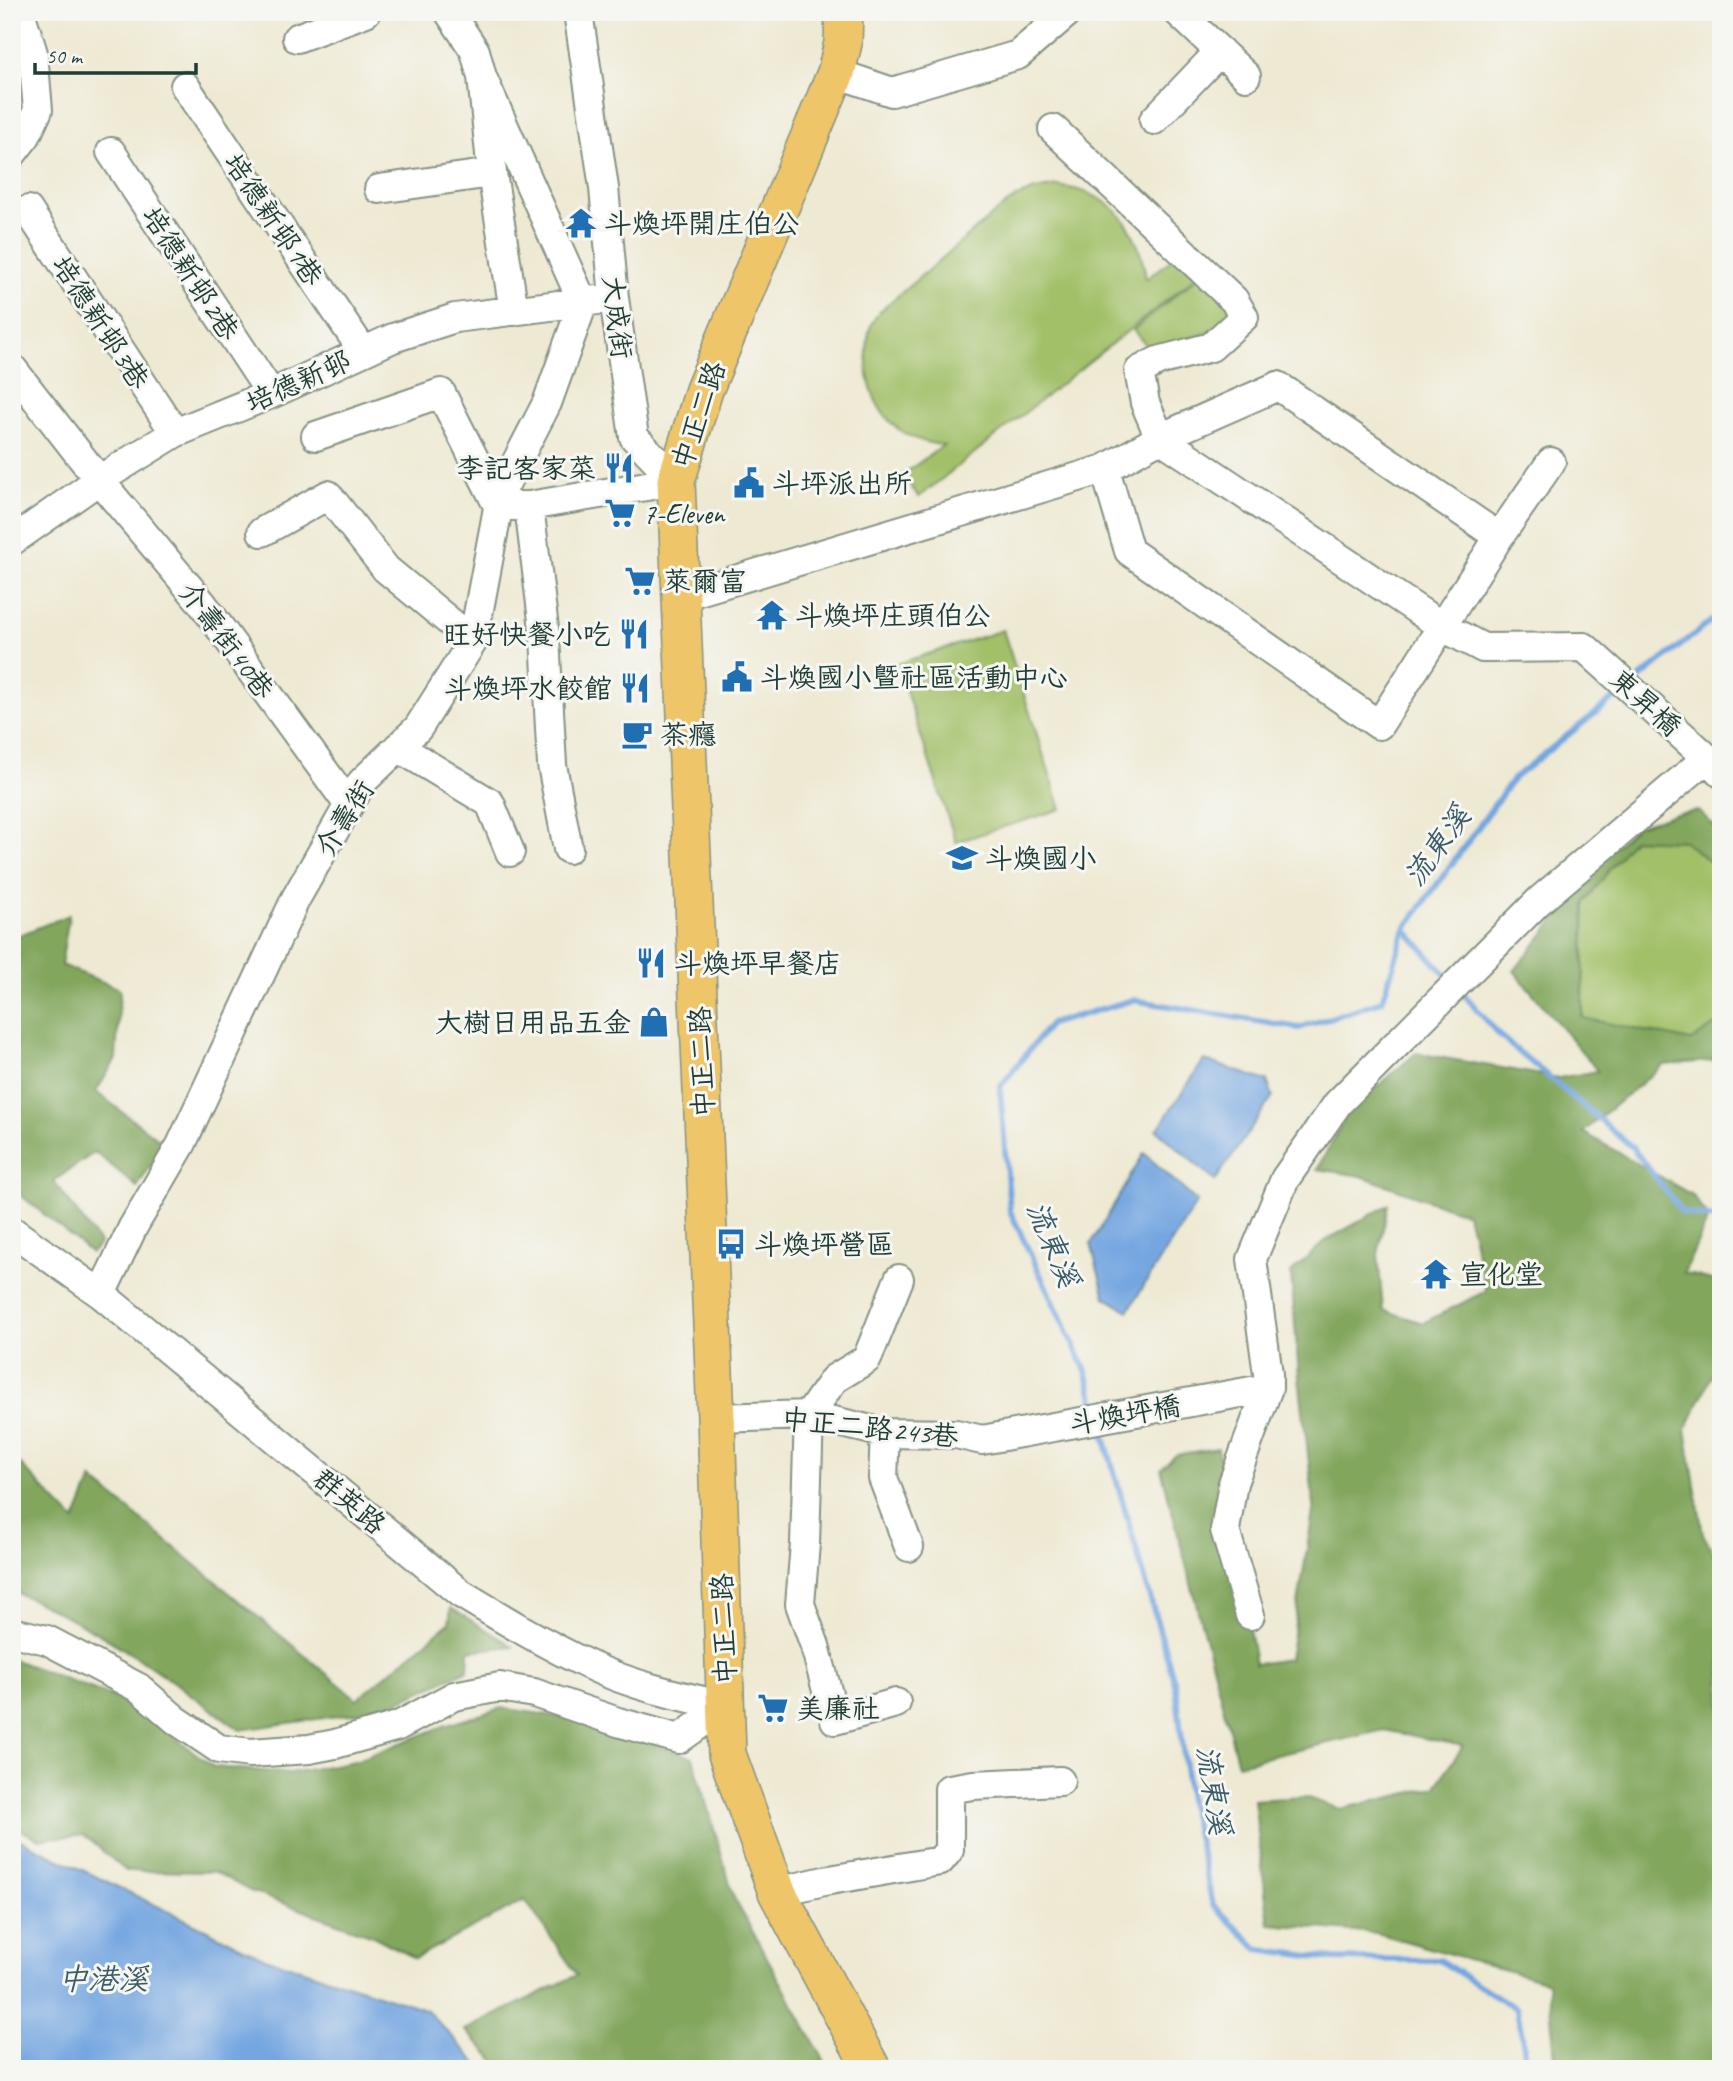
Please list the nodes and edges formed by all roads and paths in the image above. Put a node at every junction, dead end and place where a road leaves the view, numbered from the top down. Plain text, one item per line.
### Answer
1 (20, 12) edge
2 (366, 12) edge
3 (449, 12) edge
4 (578, 12) edge
5 (845, 12) edge
6 (1068, 12) edge
7 (1178, 12) edge
8 (297, 38) dead end
9 (1220, 51) junction
10 (836, 73) junction
11 (1246, 76) dead end
12 (482, 78) junction
13 (186, 86) dead end
14 (1154, 120) dead end
15 (1052, 129) dead end
16 (111, 152) dead end
17 (12, 154) edge
18 (492, 173) junction
19 (379, 189) dead end
20 (27, 210) dead end
21 (614, 298) junction
22 (583, 303) junction
23 (514, 311) junction
24 (363, 351) junction
25 (12, 368) edge
26 (271, 394) junction
27 (175, 433) junction
28 (316, 436) dead end
29 (1160, 438) junction
30 (1550, 462) dead end
31 (1105, 470) junction
32 (99, 480) junction
33 (676, 481) junction
34 (498, 506) junction
35 (529, 506) junction
36 (262, 532) dead end
37 (1499, 537) junction
38 (12, 541) edge
39 (682, 596) junction
40 (1443, 627) junction
41 (473, 641) junction
42 (398, 747) junction
43 (1714, 766) edge
44 (349, 805) junction
45 (568, 849) dead end
46 (510, 852) dead end
47 (12, 1231) edge
48 (899, 1279) dead end
49 (101, 1294) junction
50 (1268, 1388) junction
51 (809, 1415) junction
52 (716, 1418) junction
53 (885, 1433) junction
54 (982, 1440) joint
55 (909, 1547) dead end
56 (1250, 1615) dead end
57 (12, 1632) edge
58 (896, 1703) dead end
59 (725, 1706) junction
60 (1060, 1781) dead end
61 (777, 1892) junction
62 (872, 2069) edge

1 - 17 street
2 - 8 street
3 - 12 street
4 - 21 street, 大成街
5 - 10 main road, 中正二路
6 - 10 street
7 - 9 street
9 - 11 street
9 - 14 street
10 - 33 main road, 中正二路
12 - 18 street
12 - 22 street
13 - 24 street, 培德新邨1巷
15 - 29 street
16 - 26 street, 培德新邨2巷
18 - 19 street
18 - 23 street
20 - 27 street, 培德新邨3巷
21 - 22 street, 培德新邨
21 - 33 street, 大成街
22 - 23 street, 培德新邨
22 - 34 street, 介壽街
23 - 24 street, 培德新邨
24 - 26 street, 培德新邨
25 - 32 street, 介壽街40巷
26 - 27 street, 培德新邨
27 - 32 street, 培德新邨
28 - 34 street
29 - 31 street
29 - 37 street
29 - 40 street
30 - 37 street
31 - 39 street
31 - 40 street
32 - 38 street, 培德新邨
32 - 44 street, 介壽街40巷
33 - 35 street
33 - 39 main road, 中正二路
34 - 35 street
34 - 41 street, 介壽街
35 - 45 street
36 - 41 street
37 - 40 street
39 - 52 main road, 中正二路
40 - 43 street, 東昇橋
41 - 42 street, 介壽街
42 - 44 street, 介壽街
42 - 46 street
43 - 50 street
44 - 49 street, 介壽街
47 - 49 street, 群英路
48 - 51 street
49 - 59 street, 群英路
50 - 54 street, 斗煥坪橋
50 - 56 street
51 - 52 street, 中正二路243巷
51 - 53 street, 中正二路243巷
51 - 58 street
52 - 59 main road, 中正二路
53 - 54 street, 中正二路243巷
53 - 55 street
57 - 59 street
59 - 61 main road, 中正二路
60 - 61 street
61 - 62 main road, 中正二路

